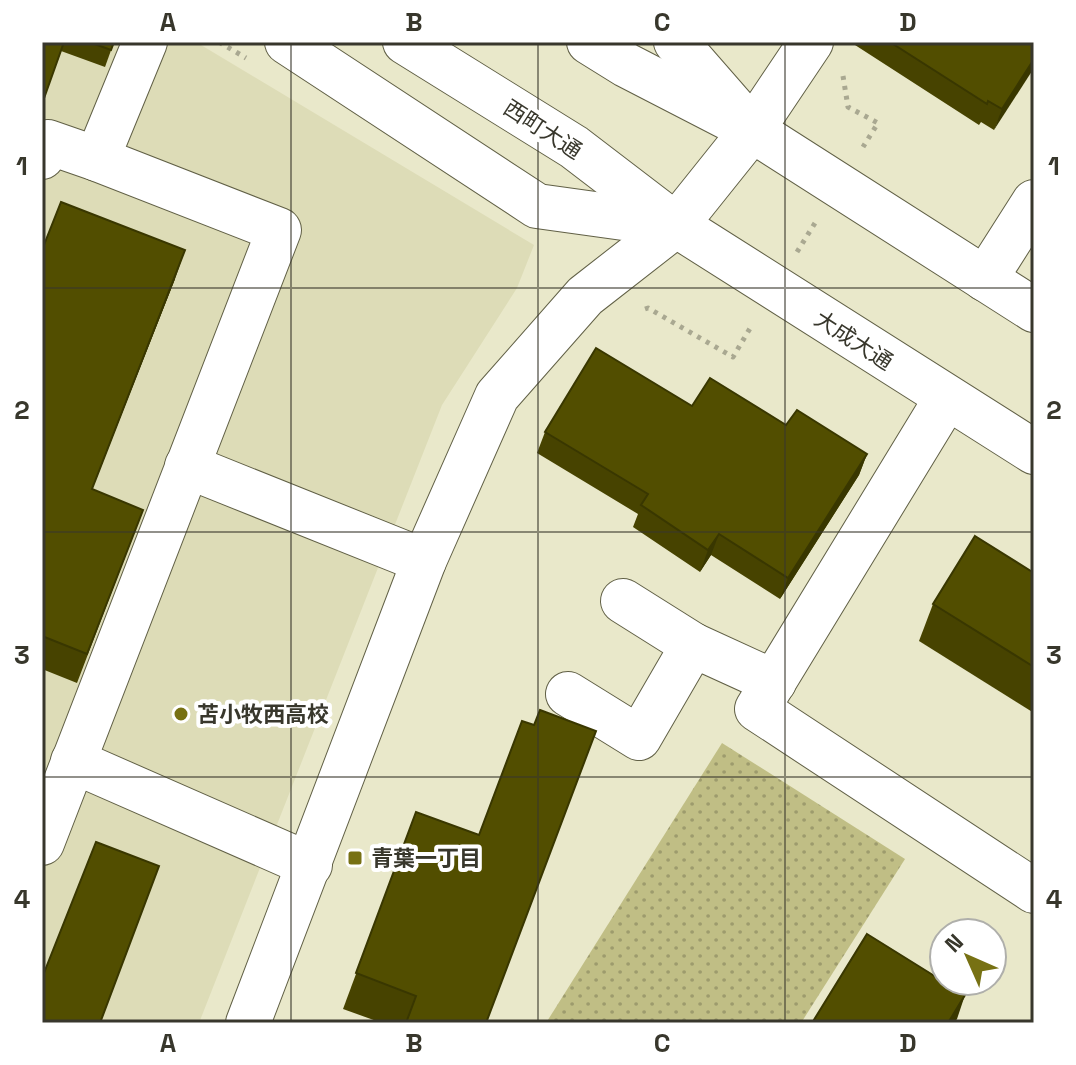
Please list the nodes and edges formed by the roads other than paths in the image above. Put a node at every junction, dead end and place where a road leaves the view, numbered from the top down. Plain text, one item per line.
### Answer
1 (145, 42) edge
2 (287, 42) edge
3 (405, 42) edge
4 (589, 42) edge
5 (676, 42) edge
6 (811, 42) edge
7 (752, 130) junction
8 (42, 157) edge
9 (97, 159) junction
10 (1034, 202) edge
11 (676, 225) junction
12 (985, 279) junction
13 (1034, 310) edge
14 (946, 399) junction
15 (1034, 452) edge
16 (187, 466) junction
17 (424, 561) junction
18 (623, 601) dead end
19 (693, 645) junction
20 (774, 682) junction
21 (568, 694) dead end
22 (73, 761) junction
23 (42, 843) edge
24 (310, 865) junction
25 (1034, 891) edge
26 (248, 1023) edge

1 - 9 street
2 - 11 street
3 - 11 street, 西町大通
4 - 7 street
5 - 7 street
6 - 7 street
7 - 11 street
7 - 12 street
8 - 9 street
9 - 16 street
10 - 12 street
11 - 14 street, 大成大通
11 - 17 street
12 - 13 street
14 - 15 street, 大成大通
14 - 20 street
16 - 17 street
16 - 22 street
17 - 24 street
18 - 19 street
19 - 20 street
19 - 21 street
20 - 25 street
22 - 23 street
22 - 24 street
24 - 26 street

